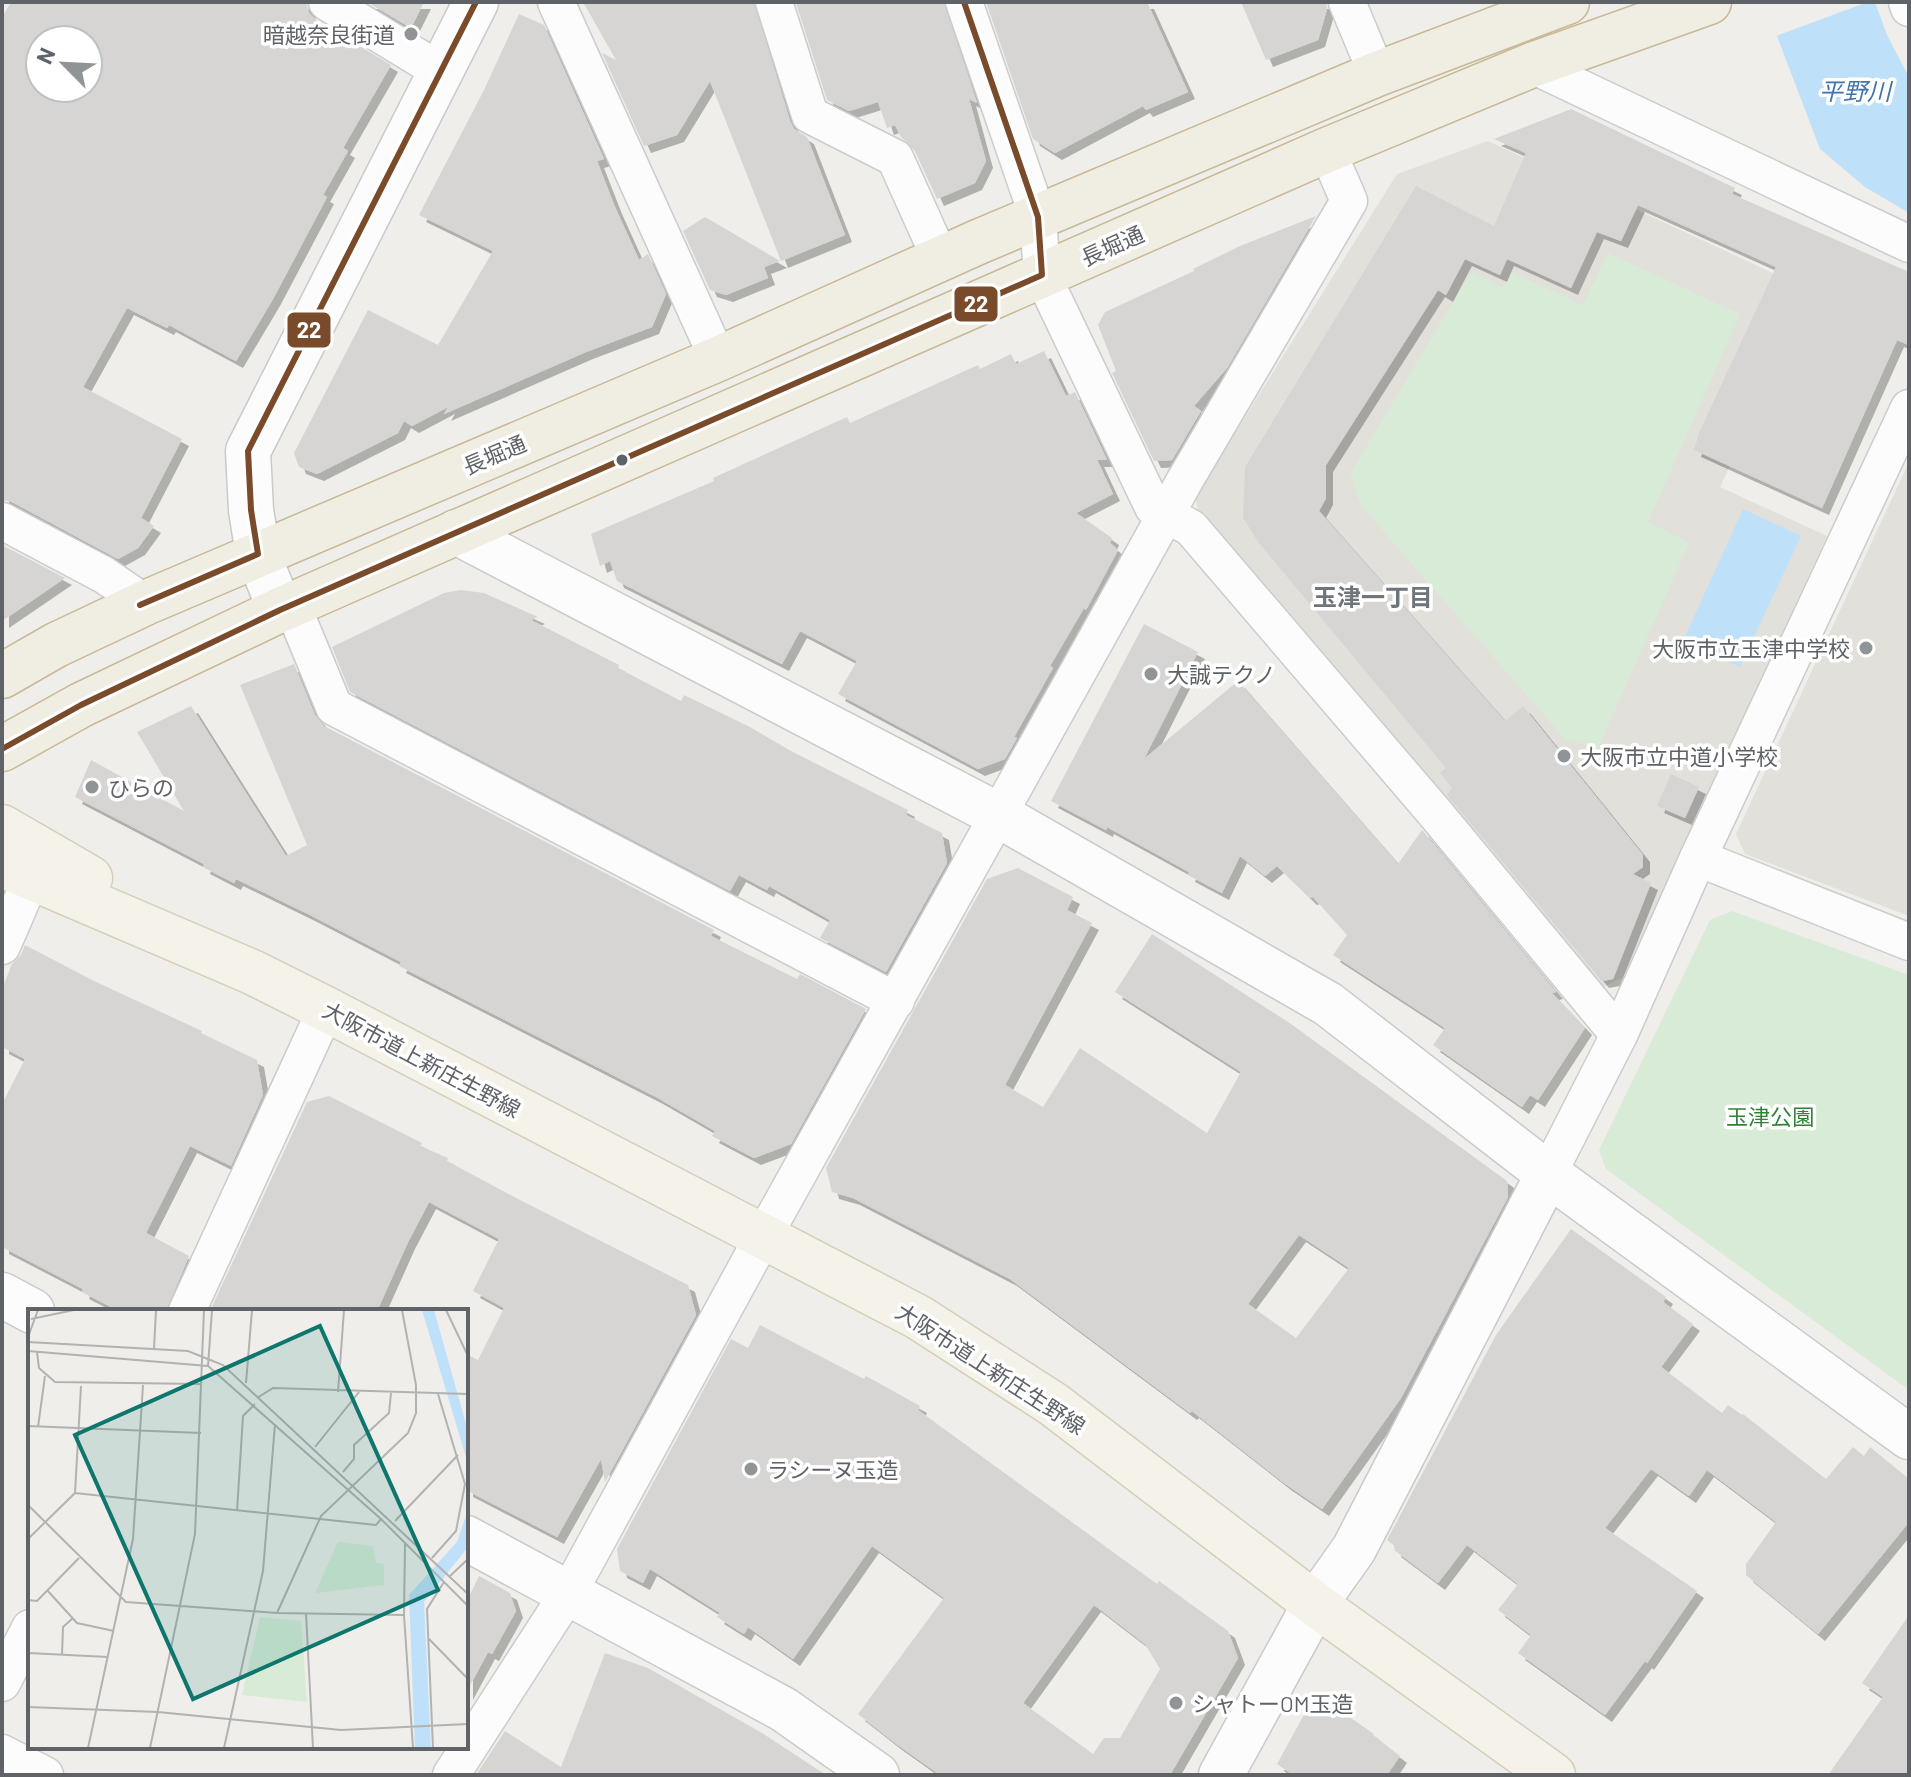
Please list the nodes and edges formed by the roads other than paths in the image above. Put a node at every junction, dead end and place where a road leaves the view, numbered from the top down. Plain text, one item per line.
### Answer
1 (327, 2) edge
2 (476, 2) edge
3 (556, 2) edge
4 (774, 2) edge
5 (964, 2) edge
6 (1347, 2) edge
7 (1567, 2) edge
8 (1709, 2) edge
9 (1907, 2) edge
10 (1909, 8) edge
11 (1532, 65) junction
12 (442, 72) junction
13 (1377, 74) junction
14 (1327, 150) junction
15 (1038, 217) junction
16 (1909, 244) edge
17 (940, 258) junction
18 (1042, 275) junction
19 (718, 359) junction
20 (1909, 408) edge
21 (1167, 515) junction
22 (2, 521) edge
23 (456, 532) junction
24 (258, 554) junction
25 (145, 603) junction
26 (286, 608) junction
27 (2, 676) edge
28 (2, 749) edge
29 (1000, 816) junction
30 (2, 827) edge
31 (1698, 858) junction
32 (16, 872) edge
33 (1909, 942) edge
34 (2, 946) edge
35 (252, 972) junction
36 (896, 1001) junction
37 (326, 1009) junction
38 (1619, 1035) junction
39 (1548, 1174) junction
40 (763, 1237) junction
41 (2, 1295) edge
42 (28, 1309) edge
43 (188, 1309) edge
44 (1909, 1437) edge
45 (468, 1539) edge
46 (569, 1592) junction
47 (1315, 1604) junction
48 (28, 1632) edge
49 (2, 1683) edge
50 (468, 1749) edge
51 (468, 1749) edge
52 (2, 1753) edge
53 (45, 1775) edge
54 (451, 1775) edge
55 (877, 1775) edge
56 (1221, 1775) edge
57 (1553, 1775) edge

1 - 12 street
2 - 12 street
3 - 19 street
4 - 17 street
5 - 15 street
6 - 13 street
7 - 13 highway, 長堀通
8 - 11 highway, 長堀通
9 - 10 street
11 - 14 highway, 長堀通
11 - 16 street
12 - 24 street
13 - 15 highway, 長堀通
14 - 18 highway, 長堀通
14 - 21 street
15 - 17 highway, 長堀通
15 - 18 street
17 - 19 highway, 長堀通
18 - 21 street
18 - 23 highway, 長堀通
19 - 24 highway, 長堀通
20 - 31 street
21 - 29 street
21 - 38 street
22 - 25 street
23 - 26 highway, 長堀通
23 - 29 street
24 - 25 highway, 長堀通
24 - 26 street
25 - 27 highway, 長堀通
26 - 28 highway, 長堀通
26 - 36 street
29 - 36 street
29 - 39 street
30 - 35 main road, 大阪市道上新庄生野線
31 - 33 street
31 - 38 street
32 - 34 street
32 - 35 main road, 大阪市道上新庄生野線
35 - 37 main road, 大阪市道上新庄生野線
36 - 40 street
37 - 40 main road, 大阪市道上新庄生野線
37 - 43 street
38 - 39 street
39 - 44 street
39 - 47 street
40 - 46 street
40 - 47 main road, 大阪市道上新庄生野線
41 - 42 street
45 - 46 street
46 - 51 street
46 - 55 street
47 - 56 street
47 - 57 main road, 大阪市道上新庄生野線
48 - 49 street
50 - 54 street
52 - 53 street

